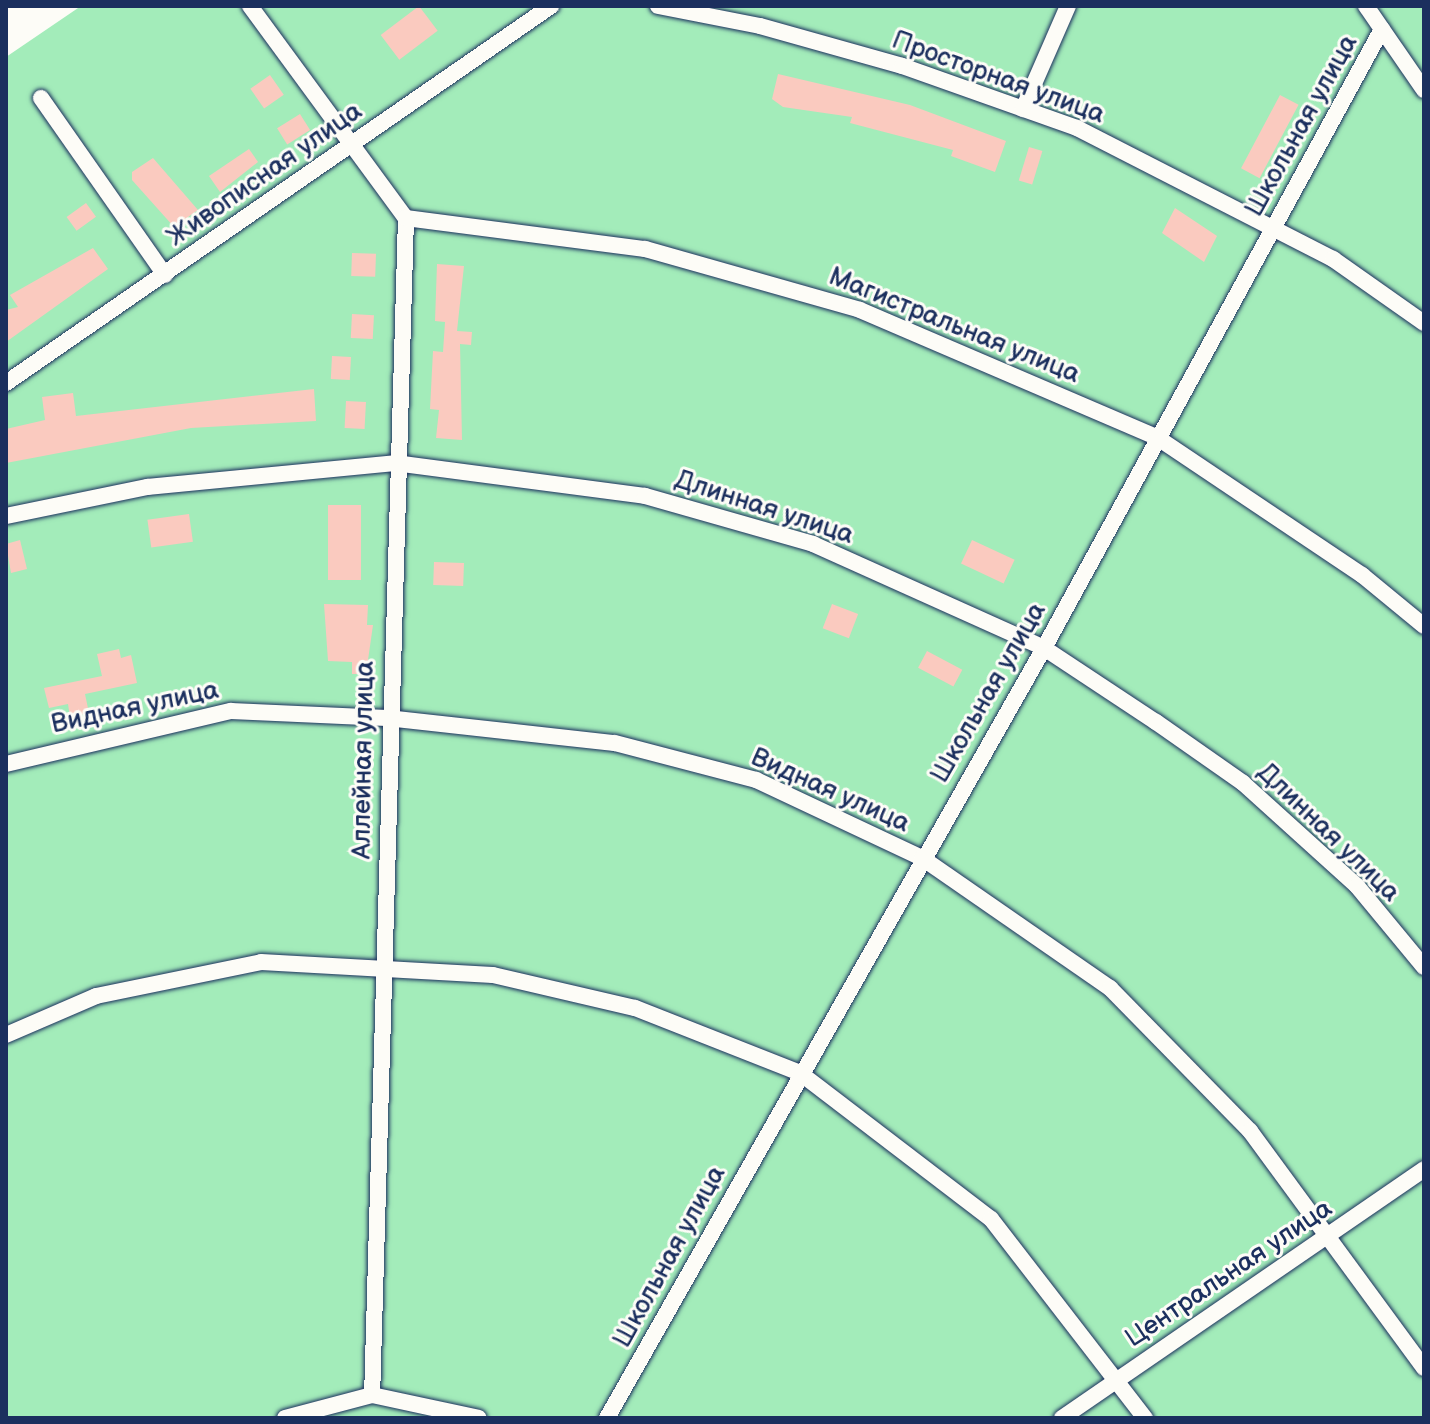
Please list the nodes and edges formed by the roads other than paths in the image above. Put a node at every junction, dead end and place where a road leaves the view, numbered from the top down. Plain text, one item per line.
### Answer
1 (250, 6) edge
2 (658, 6) edge
3 (1068, 6) edge
4 (1366, 6) edge
5 (540, 9) edge
6 (1382, 29) junction
7 (1424, 90) edge
8 (41, 98) dead end
9 (1023, 109) junction
10 (350, 144) junction
11 (406, 218) junction
12 (1274, 227) junction
13 (165, 275) junction
14 (1424, 323) edge
15 (6, 383) edge
16 (1158, 438) junction
17 (395, 463) junction
18 (6, 516) edge
19 (1424, 626) edge
20 (1044, 648) junction
21 (387, 718) junction
22 (6, 764) edge
23 (922, 858) junction
24 (1424, 967) edge
25 (387, 969) junction
26 (6, 1035) edge
27 (800, 1073) junction
28 (1424, 1169) edge
29 (1331, 1233) junction
30 (1424, 1368) edge
31 (1119, 1379) junction
32 (372, 1395) junction
33 (285, 1418) edge
34 (479, 1418) edge
35 (607, 1418) edge
36 (1062, 1418) edge
37 (1145, 1418) edge

1 - 10 street
2 - 9 street, Просторная улица
3 - 9 street
4 - 6 street
5 - 10 street, Живописная улица
6 - 7 street
6 - 12 street, Школьная улица
8 - 13 street
9 - 12 street, Просторная улица
10 - 11 street
10 - 13 street, Живописная улица
11 - 16 street, Магистральная улица
11 - 17 street, Аллейная улица
12 - 14 street, Просторная улица
12 - 16 street, Школьная улица
13 - 15 street, Живописная улица
16 - 19 street, Магистральная улица
16 - 20 street, Школьная улица
17 - 18 street, Длинная улица
17 - 20 street, Длинная улица
17 - 21 street, Аллейная улица
20 - 23 street, Школьная улица
20 - 24 street, Длинная улица
21 - 22 street, Видная улица
21 - 23 street, Видная улица
21 - 25 street, Аллейная улица
23 - 27 street, Школьная улица
23 - 29 street, Видная улица
25 - 26 street
25 - 27 street
25 - 32 street, Аллейная улица
27 - 31 street
27 - 35 street, Школьная улица
28 - 29 street, Центральная улица
29 - 30 street, Видная улица
29 - 31 street, Центральная улица
31 - 36 street, Центральная улица
31 - 37 street
32 - 33 street
32 - 34 street

